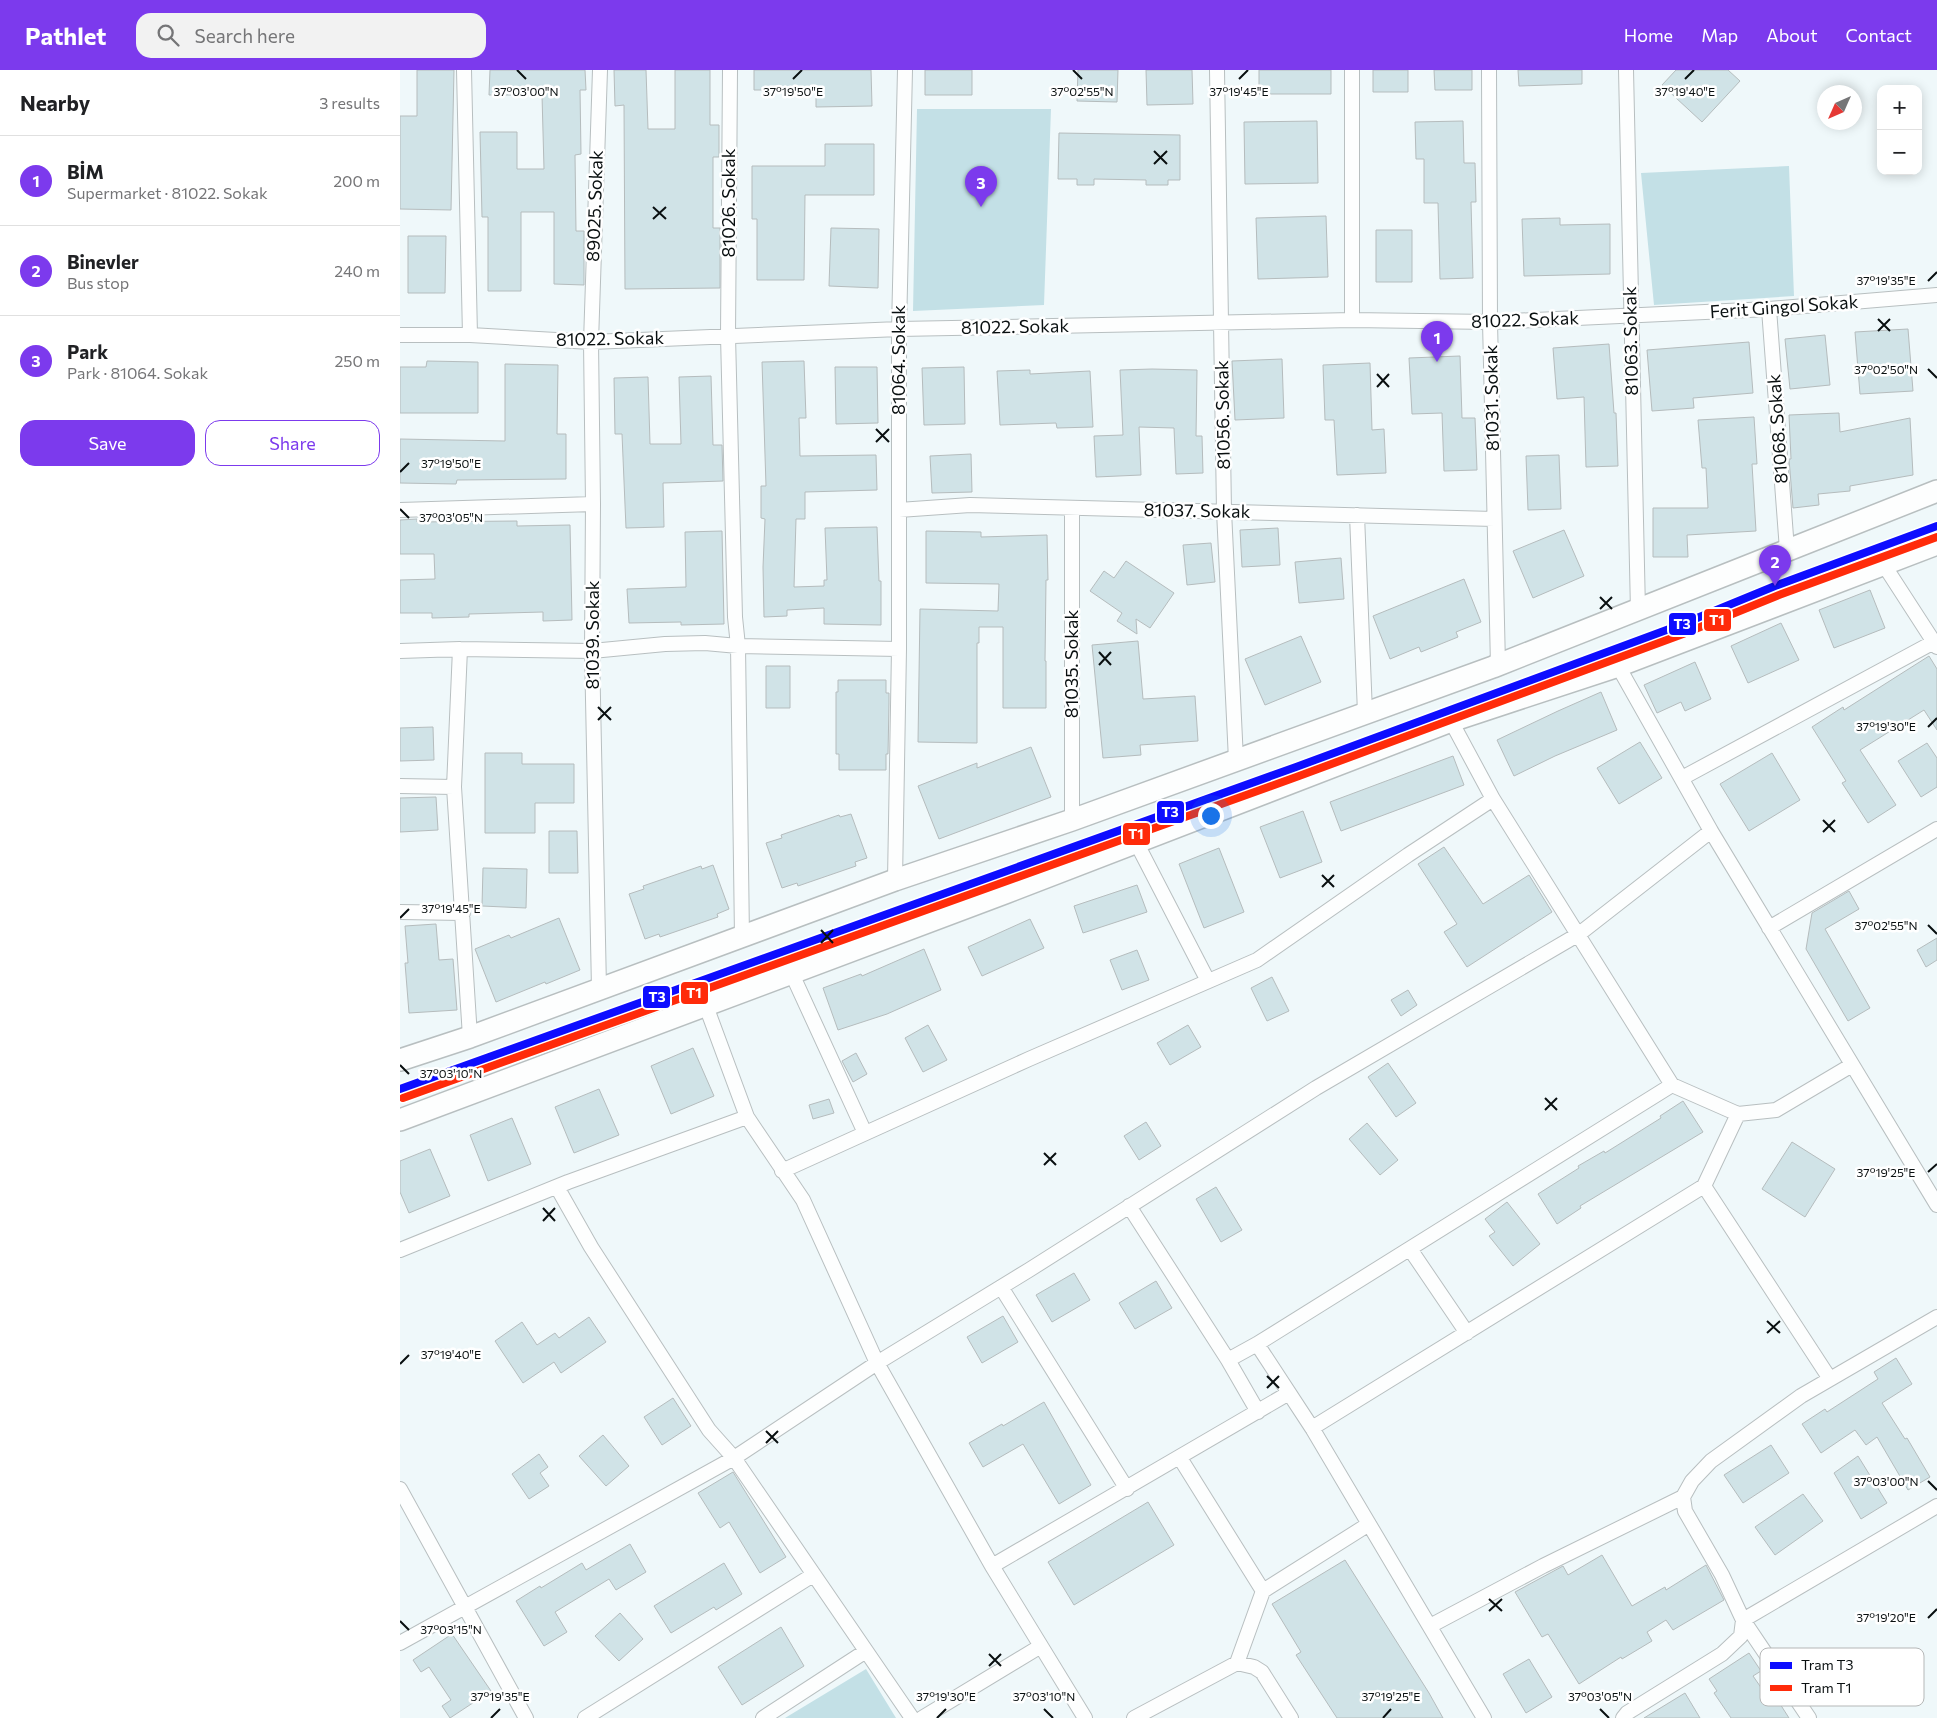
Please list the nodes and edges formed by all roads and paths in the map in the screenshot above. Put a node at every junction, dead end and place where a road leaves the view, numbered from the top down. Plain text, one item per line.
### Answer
1 (464, 70) edge
2 (600, 70) edge
3 (730, 70) edge
4 (904, 70) edge
5 (1217, 70) edge
6 (1352, 70) edge
7 (1489, 70) edge
8 (1626, 70) edge
9 (1937, 295) edge
10 (1769, 309) junction
11 (1630, 317) junction
12 (1352, 320) junction
13 (1490, 322) junction
14 (1221, 323) junction
15 (899, 329) junction
16 (400, 335) edge
17 (470, 335) junction
18 (728, 336) junction
19 (591, 342) junction
20 (1937, 491) edge
21 (593, 504) junction
22 (1072, 509) junction
23 (400, 510) edge
24 (899, 510) junction
25 (1224, 511) junction
26 (1357, 515) junction
27 (1494, 520) junction
28 (1937, 544) edge
29 (1787, 550) junction
30 (1884, 565) junction
31 (1638, 611) junction
32 (1935, 645) edge
33 (738, 646) junction
34 (460, 649) junction
35 (899, 649) junction
36 (400, 650) edge
37 (592, 651) junction
38 (1498, 665) junction
39 (1618, 666) junction
40 (1365, 713) junction
41 (1451, 721) junction
42 (1236, 760) junction
43 (1682, 778) junction
44 (400, 786) edge
45 (454, 787) junction
46 (1493, 799) junction
47 (1072, 820) junction
48 (1937, 829) edge
49 (1710, 831) junction
50 (1136, 842) junction
51 (895, 880) junction
52 (400, 912) edge
53 (463, 913) junction
54 (1769, 928) junction
55 (1579, 934) junction
56 (742, 937) junction
57 (792, 974) junction
58 (1208, 981) junction
59 (599, 988) junction
60 (706, 1006) junction
61 (470, 1037) junction
62 (400, 1060) edge
63 (1852, 1065) junction
64 (1672, 1085) junction
65 (1738, 1114) junction
66 (747, 1117) junction
67 (400, 1120) edge
68 (865, 1133) junction
69 (782, 1171) junction
70 (1704, 1186) junction
71 (557, 1187) junction
72 (1937, 1205) edge
73 (1129, 1206) junction
74 (1410, 1249) junction
75 (400, 1250) edge
76 (1001, 1287) junction
77 (1937, 1317) edge
78 (1467, 1333) junction
79 (1257, 1344) junction
80 (1228, 1360) junction
81 (877, 1363) junction
82 (1830, 1379) junction
83 (1289, 1393) junction
84 (1258, 1412) junction
85 (1312, 1428) junction
86 (734, 1458) junction
87 (1180, 1458) junction
88 (400, 1489) edge
89 (1127, 1489) junction
90 (1683, 1497) junction
91 (1937, 1506) edge
92 (1369, 1524) junction
93 (992, 1566) junction
94 (813, 1574) junction
95 (1263, 1591) junction
96 (464, 1607) junction
97 (1743, 1620) junction
98 (1430, 1626) junction
99 (400, 1643) edge
100 (1041, 1646) junction
101 (1762, 1648) edge
102 (866, 1652) junction
103 (1237, 1663) junction
104 (1801, 1706) edge
105 (526, 1718) edge
106 (585, 1718) edge
107 (763, 1718) edge
108 (912, 1718) edge
109 (922, 1718) edge
110 (1085, 1718) edge
111 (1134, 1718) edge
112 (1291, 1718) edge
113 (1484, 1718) edge
114 (1623, 1718) edge
115 (1809, 1718) edge

1 - 17 street
2 - 19 street, 89025. Sokak
3 - 18 street, 81026. Sokak
4 - 15 street, 81064. Sokak
5 - 14 street, 81056. Sokak
6 - 12 street
7 - 13 street, 81031. Sokak
8 - 11 street, 81063. Sokak
9 - 10 street, Ferit Gingol Sokak
10 - 11 street, Ferit Gingol Sokak
10 - 29 street, 81068. Sokak
11 - 13 street, 81022. Sokak
11 - 31 street, 81063. Sokak
12 - 13 street, 81022. Sokak
12 - 14 street, 81022. Sokak
13 - 27 street, 81031. Sokak
14 - 15 street, 81022. Sokak
14 - 25 street, 81056. Sokak
15 - 18 street, 81022. Sokak
15 - 24 street, 81064. Sokak
16 - 17 street, 81022. Sokak
17 - 19 street, 81022. Sokak
18 - 19 street, 81022. Sokak
18 - 33 street
19 - 21 street, 81039. Sokak
20 - 29 main road
21 - 23 street
21 - 37 street, 81039. Sokak
22 - 24 street, 81037. Sokak
22 - 25 street, 81037. Sokak
22 - 47 street, 81035. Sokak
24 - 35 street, 81064. Sokak
25 - 26 street, 81037. Sokak
25 - 42 street, 81056. Sokak
26 - 27 street, 81037. Sokak
26 - 40 street
27 - 38 street, 81031. Sokak
28 - 30 main road
29 - 31 main road
30 - 32 street
30 - 39 main road
31 - 38 main road
32 - 43 street
33 - 35 street
33 - 37 street
33 - 56 street
34 - 36 street
34 - 37 street
34 - 45 street
35 - 51 street, 81064. Sokak
37 - 59 street, 81039. Sokak
38 - 40 main road
39 - 41 main road
39 - 43 street
40 - 42 main road
41 - 46 street
41 - 50 main road
42 - 47 main road
43 - 49 street
44 - 45 street
45 - 53 street
46 - 55 street
46 - 58 street
47 - 51 main road
48 - 54 street
49 - 54 street
49 - 55 street
50 - 57 main road
50 - 58 street
51 - 56 main road
52 - 53 street
53 - 61 street
54 - 63 street
55 - 64 street
55 - 73 street
56 - 59 main road
57 - 60 main road
57 - 68 street
58 - 68 street
59 - 61 main road
60 - 66 street
60 - 67 main road
61 - 62 main road
63 - 65 street
63 - 72 street
64 - 65 street
64 - 74 street
65 - 70 street
66 - 69 street
66 - 71 street
68 - 69 street
69 - 81 street
70 - 78 street
70 - 82 street
71 - 75 street
71 - 86 street
73 - 76 street
73 - 80 street
74 - 78 street
74 - 79 street
76 - 81 street
76 - 89 street
77 - 82 street
78 - 85 street
79 - 80 street
79 - 83 street
80 - 84 street
81 - 86 street
81 - 93 street
82 - 90 street
83 - 84 street
83 - 85 street
84 - 87 street
85 - 92 street
86 - 94 street
86 - 96 street
87 - 89 street
87 - 95 street
88 - 96 street
89 - 93 street
90 - 97 street
90 - 98 street
91 - 97 street
92 - 95 street
92 - 98 street
93 - 100 street
94 - 102 street
94 - 106 street
95 - 103 street
96 - 99 street
96 - 105 street
97 - 101 street
97 - 114 street
98 - 113 street
100 - 109 street
100 - 110 street
102 - 107 street
102 - 108 street
103 - 111 street
103 - 112 street
104 - 115 street

